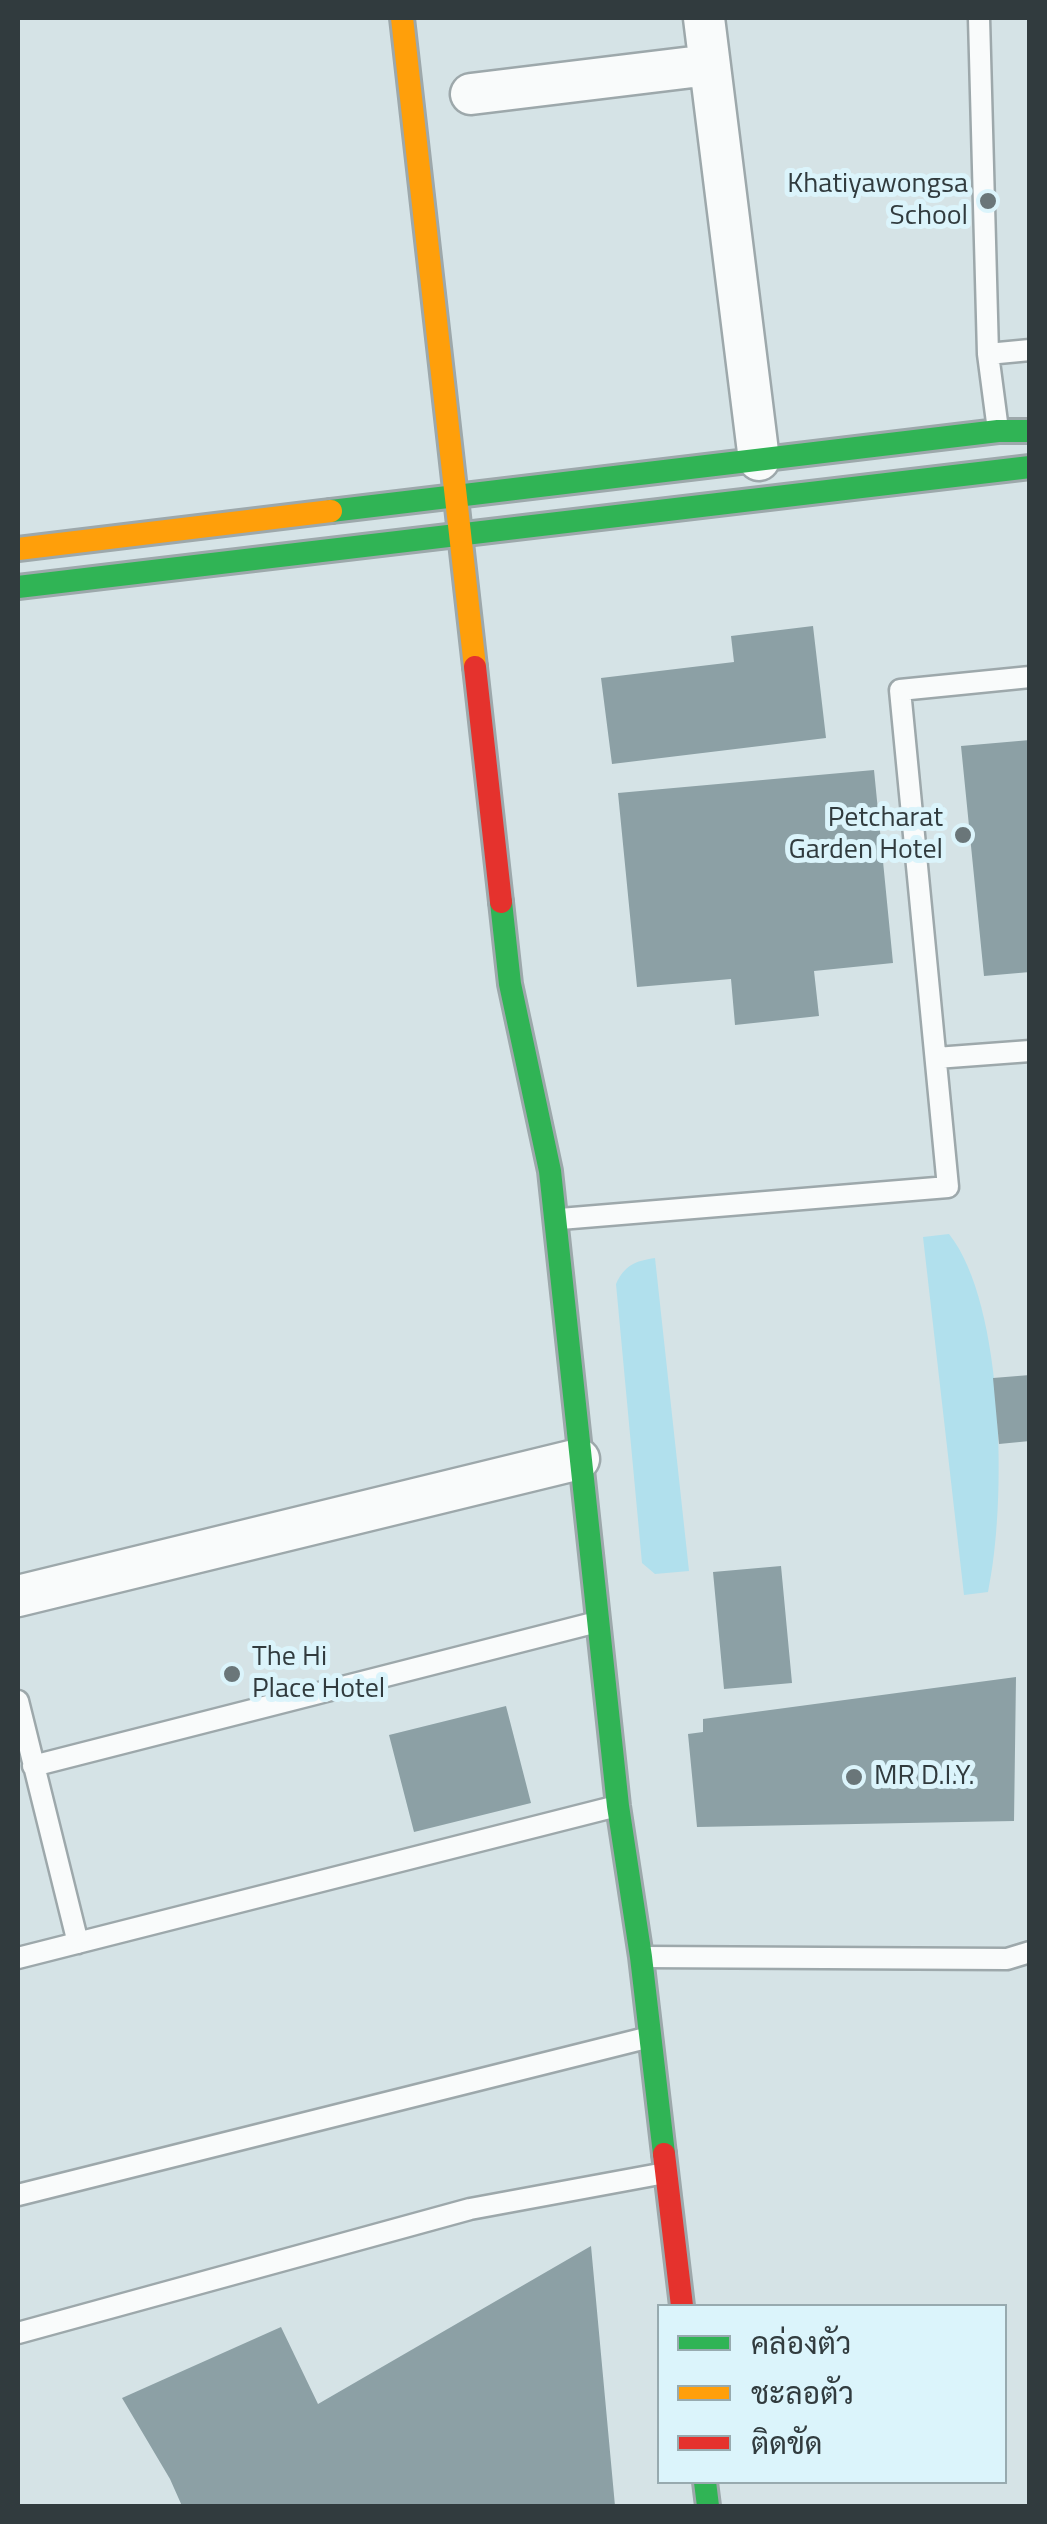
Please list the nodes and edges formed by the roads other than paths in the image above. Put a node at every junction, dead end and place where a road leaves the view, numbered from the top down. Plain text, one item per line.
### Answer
1 (402, 18) edge
2 (704, 18) edge
3 (978, 18) edge
4 (709, 65) junction
5 (472, 94) dead end
6 (1030, 350) edge
7 (988, 354) junction
8 (1030, 431) edge
9 (998, 432) junction
10 (759, 460) junction
11 (1030, 467) edge
12 (1002, 472) junction
13 (493, 484) junction
14 (455, 496) junction
15 (460, 537) junction
16 (499, 542) junction
17 (18, 548) edge
18 (18, 587) edge
19 (1030, 677) edge
20 (1030, 1051) edge
21 (548, 1056) dead end
22 (936, 1058) junction
23 (550, 1171) junction
24 (555, 1219) junction
25 (579, 1459) junction
26 (18, 1596) edge
27 (597, 1622) junction
28 (18, 1701) edge
29 (33, 1766) junction
30 (618, 1806) junction
31 (78, 1943) junction
32 (1030, 1952) edge
33 (641, 1957) junction
34 (18, 1958) edge
35 (650, 2037) junction
36 (665, 2173) junction
37 (18, 2195) edge
38 (682, 2304) edge
39 (18, 2333) edge

1 - 14 street
2 - 4 street
3 - 7 lane
4 - 5 street
4 - 10 street
6 - 7 lane
7 - 9 lane
8 - 9 street
9 - 10 street
9 - 12 lane
10 - 13 street
11 - 12 street
12 - 16 street
13 - 14 street
13 - 16 street
14 - 15 street
14 - 17 street
15 - 16 street
15 - 18 street
15 - 23 street
19 - 22 lane
20 - 22 lane
21 - 23 street
22 - 24 lane
23 - 24 street
24 - 25 street
25 - 26 street
25 - 27 street
27 - 29 lane
27 - 30 street
28 - 29 lane
29 - 31 lane
30 - 31 lane
30 - 33 street
31 - 34 lane
32 - 33 lane
33 - 35 street
35 - 36 street
35 - 37 lane
36 - 38 street
36 - 39 lane

